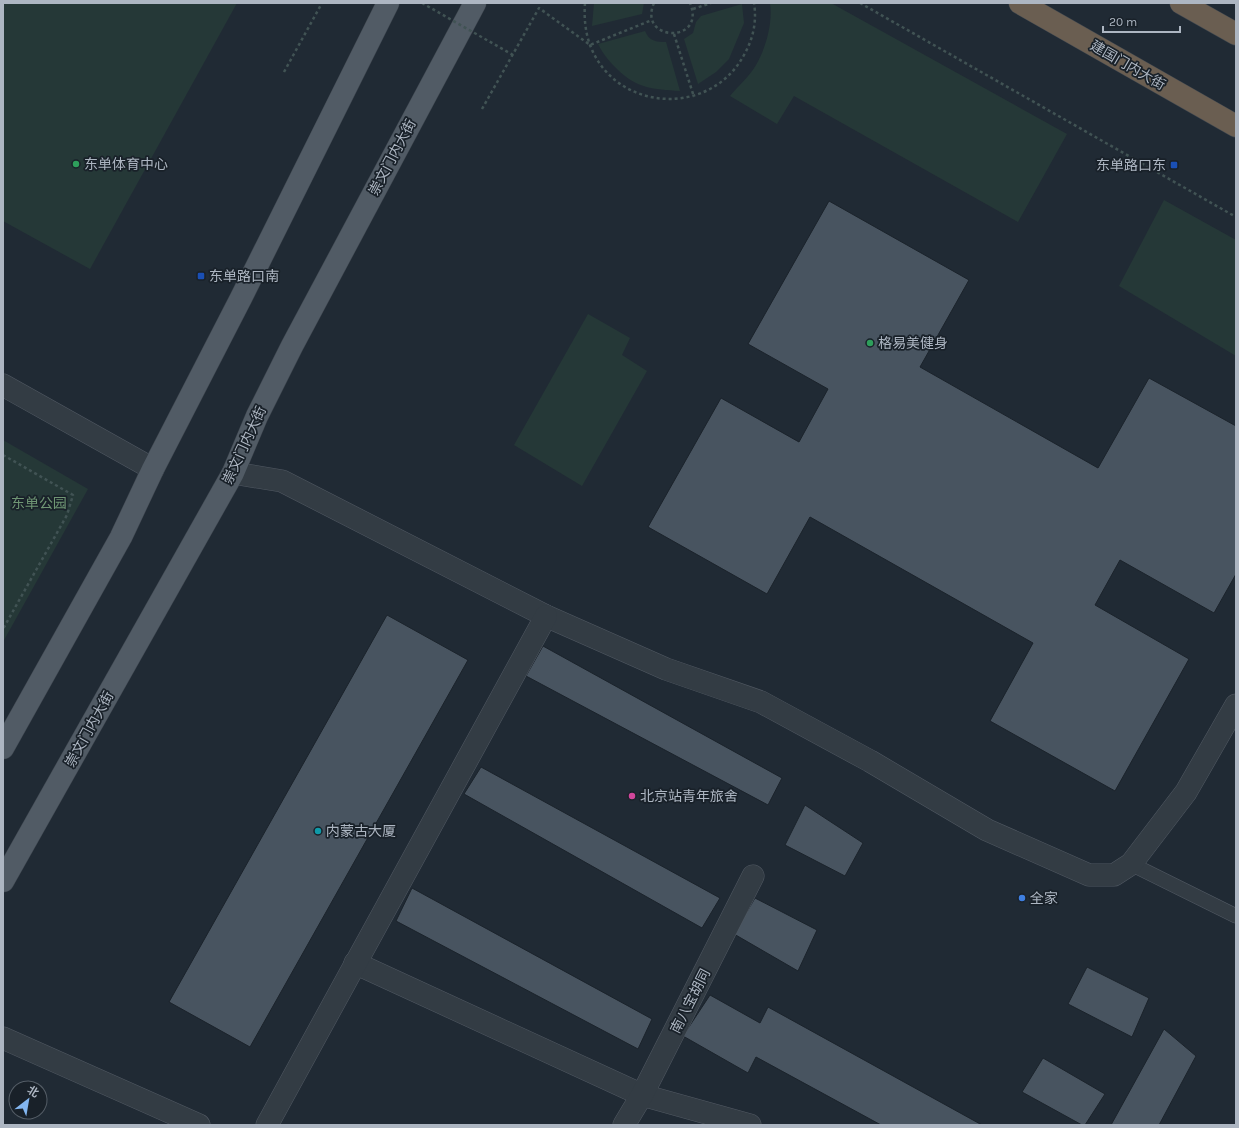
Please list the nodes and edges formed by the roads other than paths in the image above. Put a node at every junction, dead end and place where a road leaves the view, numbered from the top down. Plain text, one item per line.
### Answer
1 (388, 3) edge
2 (475, 3) edge
3 (1020, 3) edge
4 (1181, 3) edge
5 (1236, 34) edge
6 (1236, 126) edge
7 (3, 385) edge
8 (153, 469) junction
9 (234, 472) junction
10 (546, 616) junction
11 (1236, 705) edge
12 (3, 748) edge
13 (1131, 864) junction
14 (754, 876) dead end
15 (3, 881) edge
16 (1236, 916) edge
17 (355, 963) junction
18 (3, 1038) edge
19 (642, 1095) junction
20 (199, 1125) edge
21 (267, 1125) edge
22 (624, 1125) edge
23 (750, 1125) edge

1 - 8 main road
2 - 9 main road, 崇文门内大街
3 - 6 highway, 建国门内大街
4 - 5 highway
7 - 8 street
8 - 12 main road
9 - 10 street
9 - 15 main road, 崇文门内大街
10 - 13 street
10 - 17 street
11 - 13 street
13 - 16 lane
14 - 19 street, 南八宝胡同
17 - 19 street
17 - 21 street
18 - 20 street
19 - 22 street, 南八宝胡同
19 - 23 street

